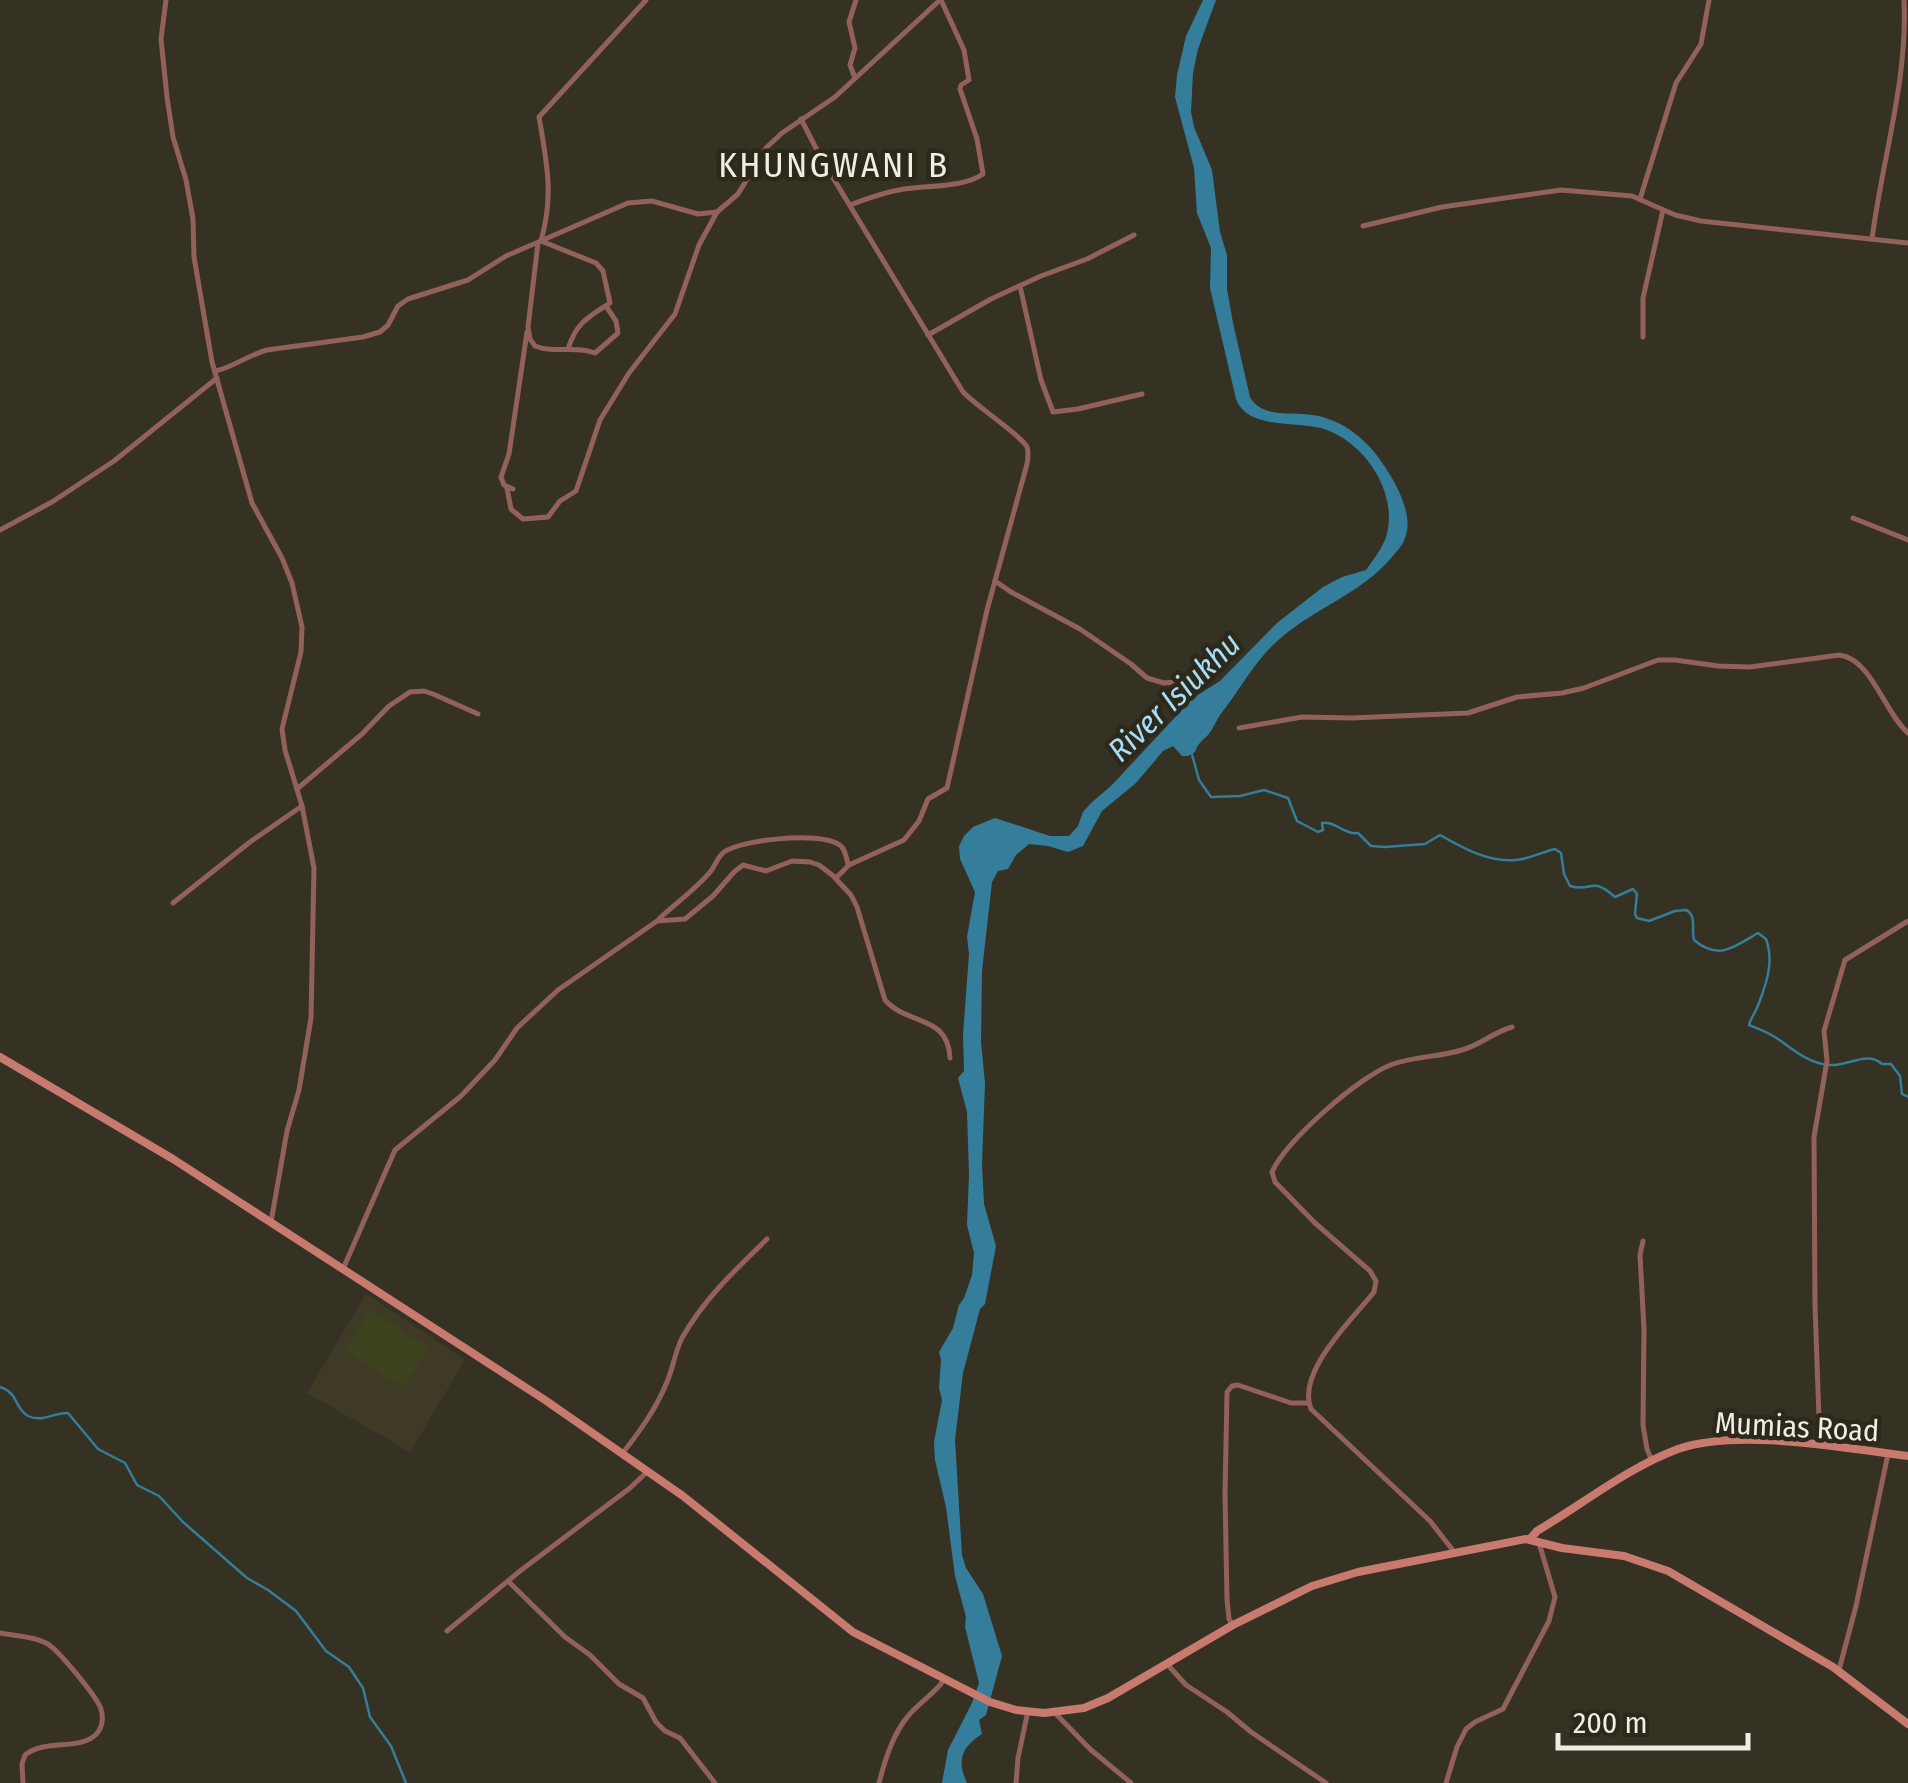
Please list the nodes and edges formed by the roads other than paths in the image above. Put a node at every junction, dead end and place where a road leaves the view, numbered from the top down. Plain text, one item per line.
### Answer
1 (166, 0) edge
2 (646, 0) edge
3 (856, 0) edge
4 (941, 0) edge
5 (1709, 0) edge
6 (1904, 0) edge
7 (855, 79) junction
8 (802, 120) junction
9 (1640, 199) junction
10 (850, 205) junction
11 (1663, 210) junction
12 (716, 212) junction
13 (698, 214) junction
14 (1363, 226) dead end
15 (706, 231) junction
16 (1134, 235) dead end
17 (1872, 239) junction
18 (539, 242) junction
19 (1908, 243) edge
20 (1020, 286) junction
21 (606, 306) junction
22 (529, 319) junction
23 (928, 335) junction
24 (1643, 337) dead end
25 (568, 349) junction
26 (216, 375) junction
27 (1142, 394) dead end
28 (1854, 518) dead end
29 (0, 530) edge
30 (1908, 540) edge
31 (995, 581) junction
32 (1188, 681) dead end
33 (478, 714) dead end
34 (1240, 728) dead end
35 (1908, 733) edge
36 (297, 789) junction
37 (302, 806) junction
38 (849, 865) junction
39 (835, 878) junction
40 (173, 903) dead end
41 (657, 921) junction
42 (1908, 921) edge
43 (1512, 1027) dead end
44 (0, 1057) edge
45 (950, 1058) dead end
46 (271, 1222) junction
47 (767, 1238) dead end
48 (1643, 1241) dead end
49 (343, 1270) junction
50 (1308, 1403) junction
51 (1820, 1446) junction
52 (622, 1454) junction
53 (1888, 1454) junction
54 (1908, 1456) edge
55 (1652, 1461) junction
56 (648, 1471) junction
57 (1534, 1541) junction
58 (1455, 1553) junction
59 (509, 1582) junction
60 (1232, 1625) junction
61 (448, 1631) dead end
62 (0, 1633) edge
63 (1167, 1664) junction
64 (1839, 1670) junction
65 (944, 1680) junction
66 (1028, 1711) junction
67 (1056, 1712) junction
68 (1908, 1724) edge
69 (24, 1783) edge
70 (715, 1783) edge
71 (879, 1783) edge
72 (1016, 1783) edge
73 (1131, 1783) edge
74 (1326, 1783) edge
75 (1446, 1783) edge

1 - 26 street
2 - 18 street
3 - 7 street
4 - 7 street
4 - 10 street
5 - 9 street
6 - 17 street
7 - 8 street
8 - 10 street
8 - 12 street
9 - 11 street
9 - 14 street
10 - 23 street
11 - 17 street
11 - 24 street
12 - 13 street
12 - 15 street
13 - 15 street
13 - 18 street
15 - 22 street
16 - 20 street
17 - 19 street
18 - 21 street
18 - 22 street
18 - 26 street
20 - 23 street
20 - 27 street
21 - 25 street
21 - 25 street
22 - 25 street
23 - 31 street
26 - 29 street
26 - 36 street
28 - 30 street
31 - 32 street
31 - 38 street
33 - 36 street
34 - 35 street
36 - 37 street
37 - 40 street
37 - 46 street
38 - 39 street
38 - 41 street
39 - 41 street
39 - 45 street
41 - 49 street
42 - 51 street
43 - 50 street
44 - 46 street
46 - 49 street
47 - 52 street
48 - 55 street
49 - 52 street
50 - 58 street
50 - 60 street
51 - 53 street, Mumias Road
51 - 55 street, Mumias Road
52 - 56 street
53 - 54 street, Mumias Road
53 - 64 street
55 - 57 street, Mumias Road
56 - 59 street
56 - 65 street
57 - 58 street
57 - 64 street
57 - 75 street
58 - 60 street
59 - 61 street
59 - 70 street
60 - 63 street
62 - 69 street
63 - 67 street
63 - 74 street
64 - 68 street
65 - 66 street
65 - 71 street
66 - 67 street
66 - 72 street
67 - 73 street

